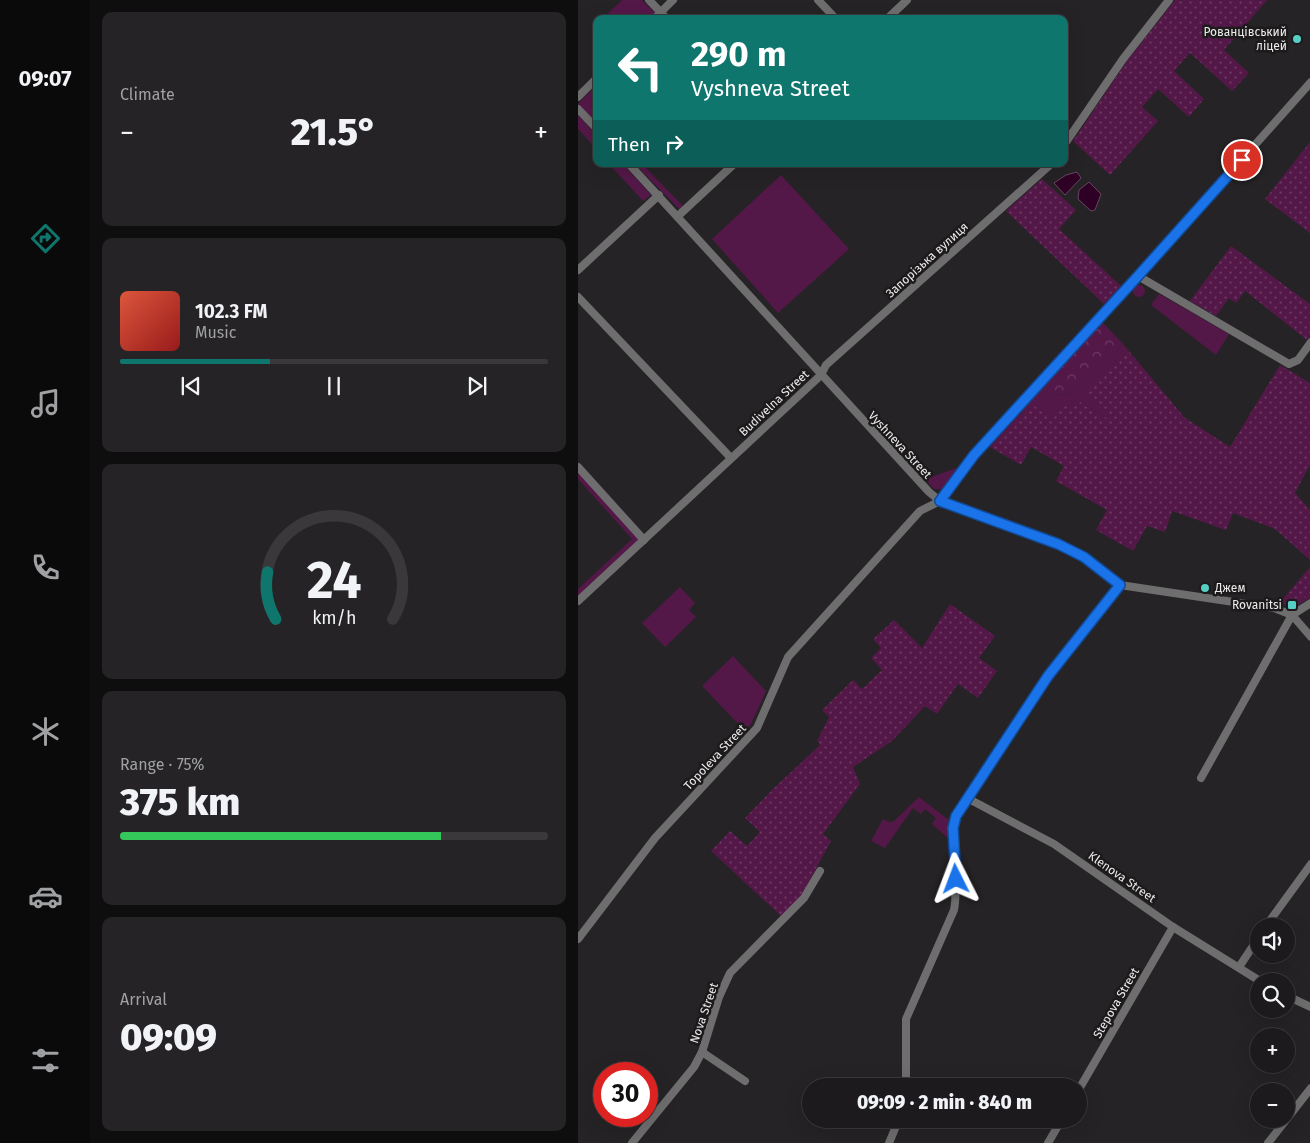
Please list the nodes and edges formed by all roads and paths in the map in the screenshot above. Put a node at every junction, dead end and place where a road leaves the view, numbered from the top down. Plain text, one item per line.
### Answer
1 (649, 0) edge
2 (673, 0) edge
3 (818, 0) edge
4 (907, 0) edge
5 (1169, 0) edge
6 (660, 12) junction
7 (657, 15) edge
8 (663, 15) edge
9 (832, 15) edge
10 (891, 15) edge
11 (593, 82) edge
12 (1310, 82) edge
13 (578, 97) edge
14 (578, 109) edge
15 (593, 125) edge
16 (1068, 139) edge
17 (632, 167) edge
18 (731, 167) edge
19 (1048, 167) edge
20 (659, 196) junction
21 (678, 216) junction
22 (578, 270) edge
23 (1138, 276) junction
24 (578, 297) edge
25 (1310, 342) edge
26 (820, 375) junction
27 (732, 458) junction
28 (578, 467) edge
29 (940, 501) junction
30 (644, 540) junction
31 (1120, 585) junction
32 (578, 601) edge
33 (1310, 603) edge
34 (1292, 615) junction
35 (1310, 637) edge
36 (1202, 778) dead end
37 (967, 798) junction
38 (1310, 864) edge
39 (820, 872) dead end
40 (1272, 918) edge
41 (1173, 926) junction
42 (578, 939) edge
43 (1250, 950) edge
44 (1238, 967) junction
45 (1250, 975) edge
46 (1295, 1000) edge
47 (1310, 1007) edge
48 (702, 1052) junction
49 (906, 1078) edge
50 (1085, 1078) edge
51 (745, 1081) dead end
52 (1310, 1088) edge
53 (896, 1128) edge
54 (1057, 1128) edge
55 (632, 1143) edge
56 (889, 1143) edge
57 (1048, 1143) edge
58 (1268, 1143) edge

1 - 6 street
2 - 6 street
3 - 9 street
4 - 10 street
5 - 16 street
6 - 7 street
6 - 8 street
11 - 13 street
12 - 23 street
14 - 15 street
17 - 20 street, Budivelna Street
18 - 21 street
19 - 26 street, Запорізька вулиця
20 - 21 street, Budivelna Street
20 - 22 street
21 - 26 street, Budivelna Street
23 - 25 street
23 - 29 street
24 - 27 street
26 - 27 street, Budivelna Street
26 - 29 street, Vyshneva Street
27 - 30 street, Budivelna Street
28 - 30 street
29 - 31 street, Vyshneva Street
29 - 42 street, Topoleva Street
30 - 32 street, Budivelna Street
31 - 34 street, Vyshneva Street
31 - 37 street
33 - 34 street
34 - 35 street
34 - 36 street
37 - 41 street, Klenova Street
37 - 49 street
38 - 40 street
39 - 48 street, Nova Street
41 - 44 street, Klenova Street
41 - 50 street, Stepova Street
43 - 44 street
44 - 45 street, Klenova Street
46 - 47 street
48 - 51 street
48 - 55 street, Nova Street
52 - 58 street
53 - 56 street
54 - 57 street

